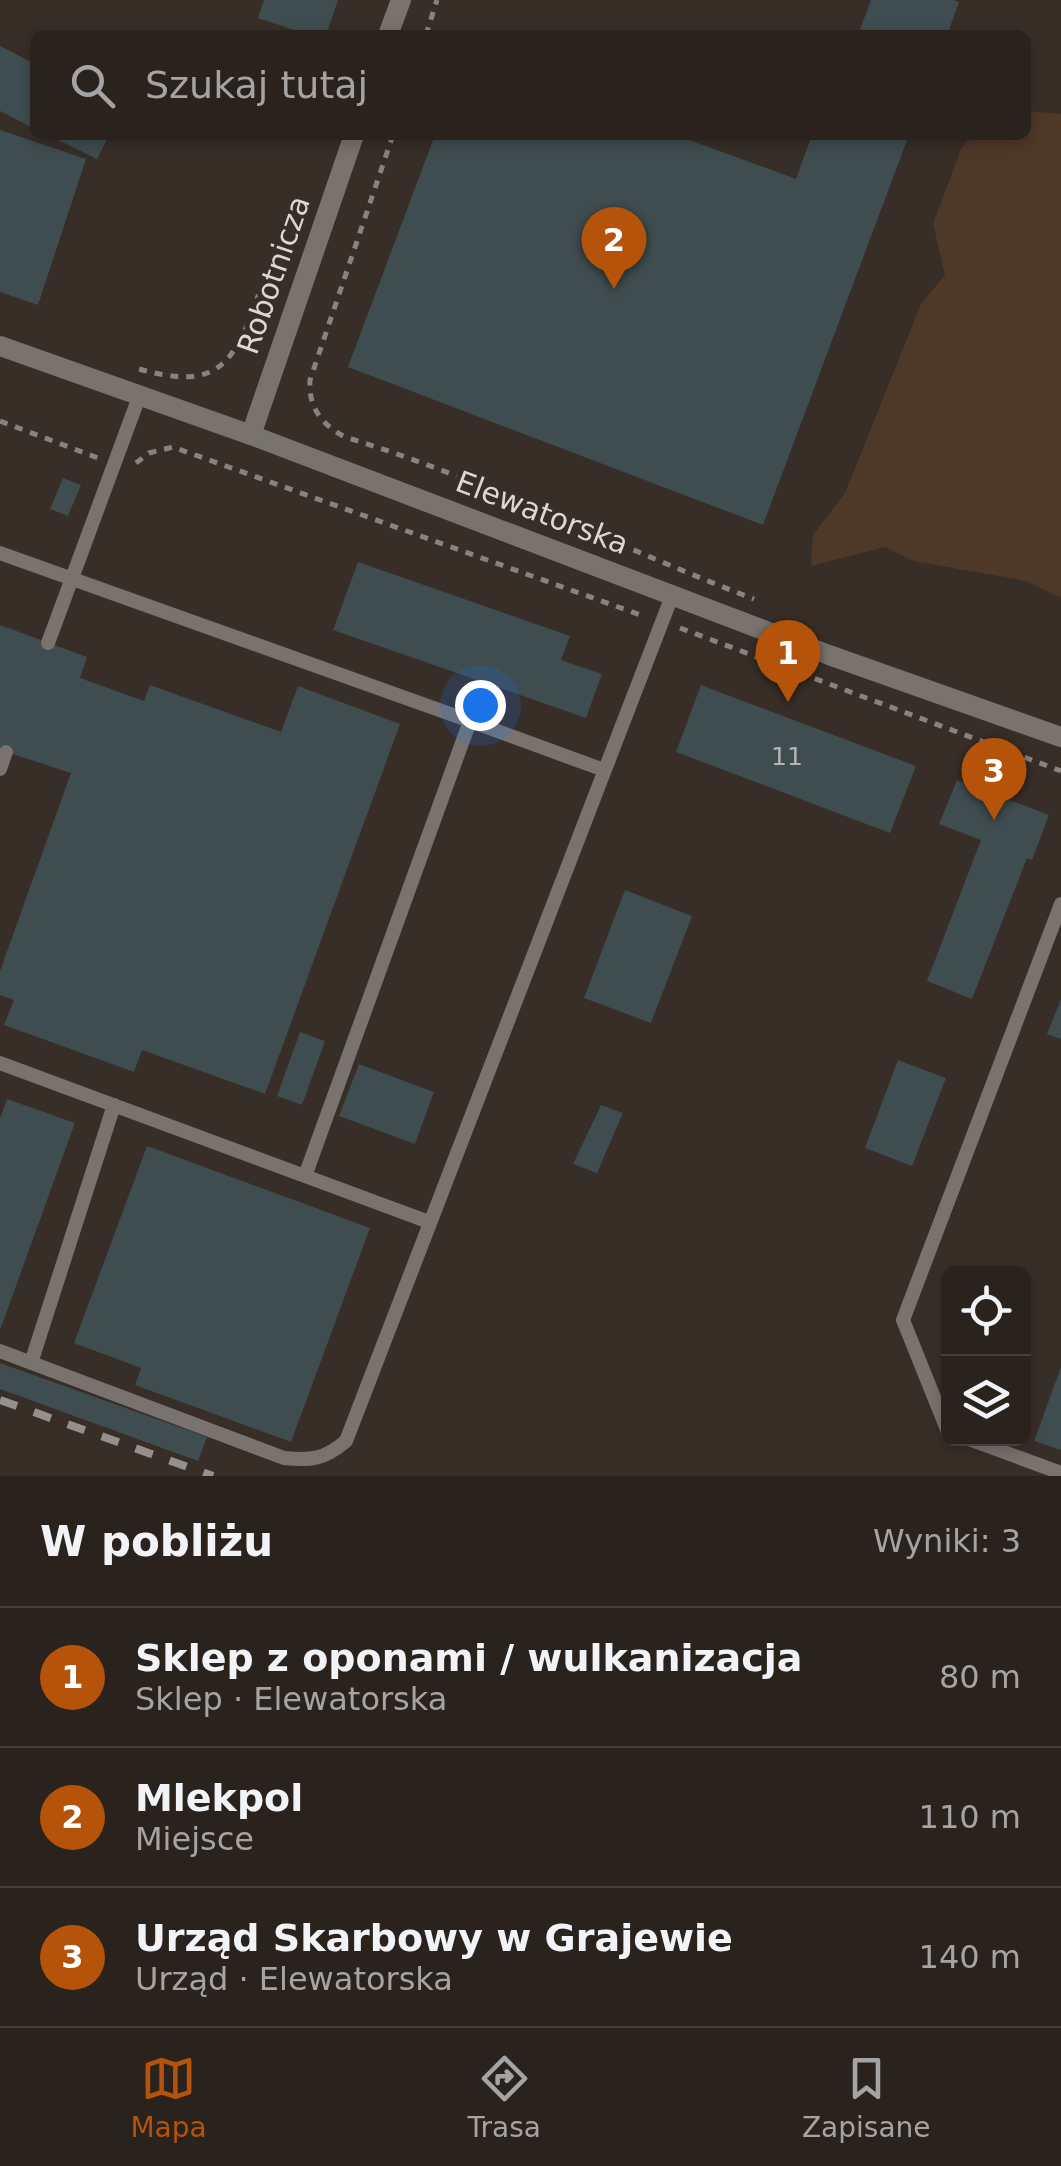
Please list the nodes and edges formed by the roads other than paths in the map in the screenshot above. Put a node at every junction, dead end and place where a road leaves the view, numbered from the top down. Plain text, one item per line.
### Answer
1 (401, 0) edge
2 (390, 30) edge
3 (352, 140) edge
4 (0, 346) edge
5 (140, 397) junction
6 (251, 435) junction
7 (0, 553) edge
8 (73, 578) junction
9 (672, 596) junction
10 (48, 642) dead end
11 (470, 721) junction
12 (1061, 737) edge
13 (6, 752) dead end
14 (0, 768) edge
15 (604, 770) junction
16 (1061, 904) edge
17 (0, 1063) edge
18 (114, 1105) junction
19 (305, 1176) junction
20 (429, 1222) junction
21 (0, 1352) edge
22 (32, 1363) junction
23 (941, 1415) edge
24 (988, 1446) edge
25 (1061, 1473) edge

1 - 2 street
3 - 6 street, Robotnicza
4 - 5 street, Elewatorska
5 - 6 street, Elewatorska
5 - 8 lane
6 - 9 street, Elewatorska
7 - 8 lane
8 - 10 lane
8 - 11 lane
9 - 12 street, Elewatorska
9 - 15 lane
11 - 15 lane
11 - 19 lane
13 - 14 lane
15 - 20 lane
16 - 23 lane
17 - 18 lane
18 - 19 lane
18 - 22 lane
19 - 20 lane
20 - 22 lane
21 - 22 lane
24 - 25 lane

